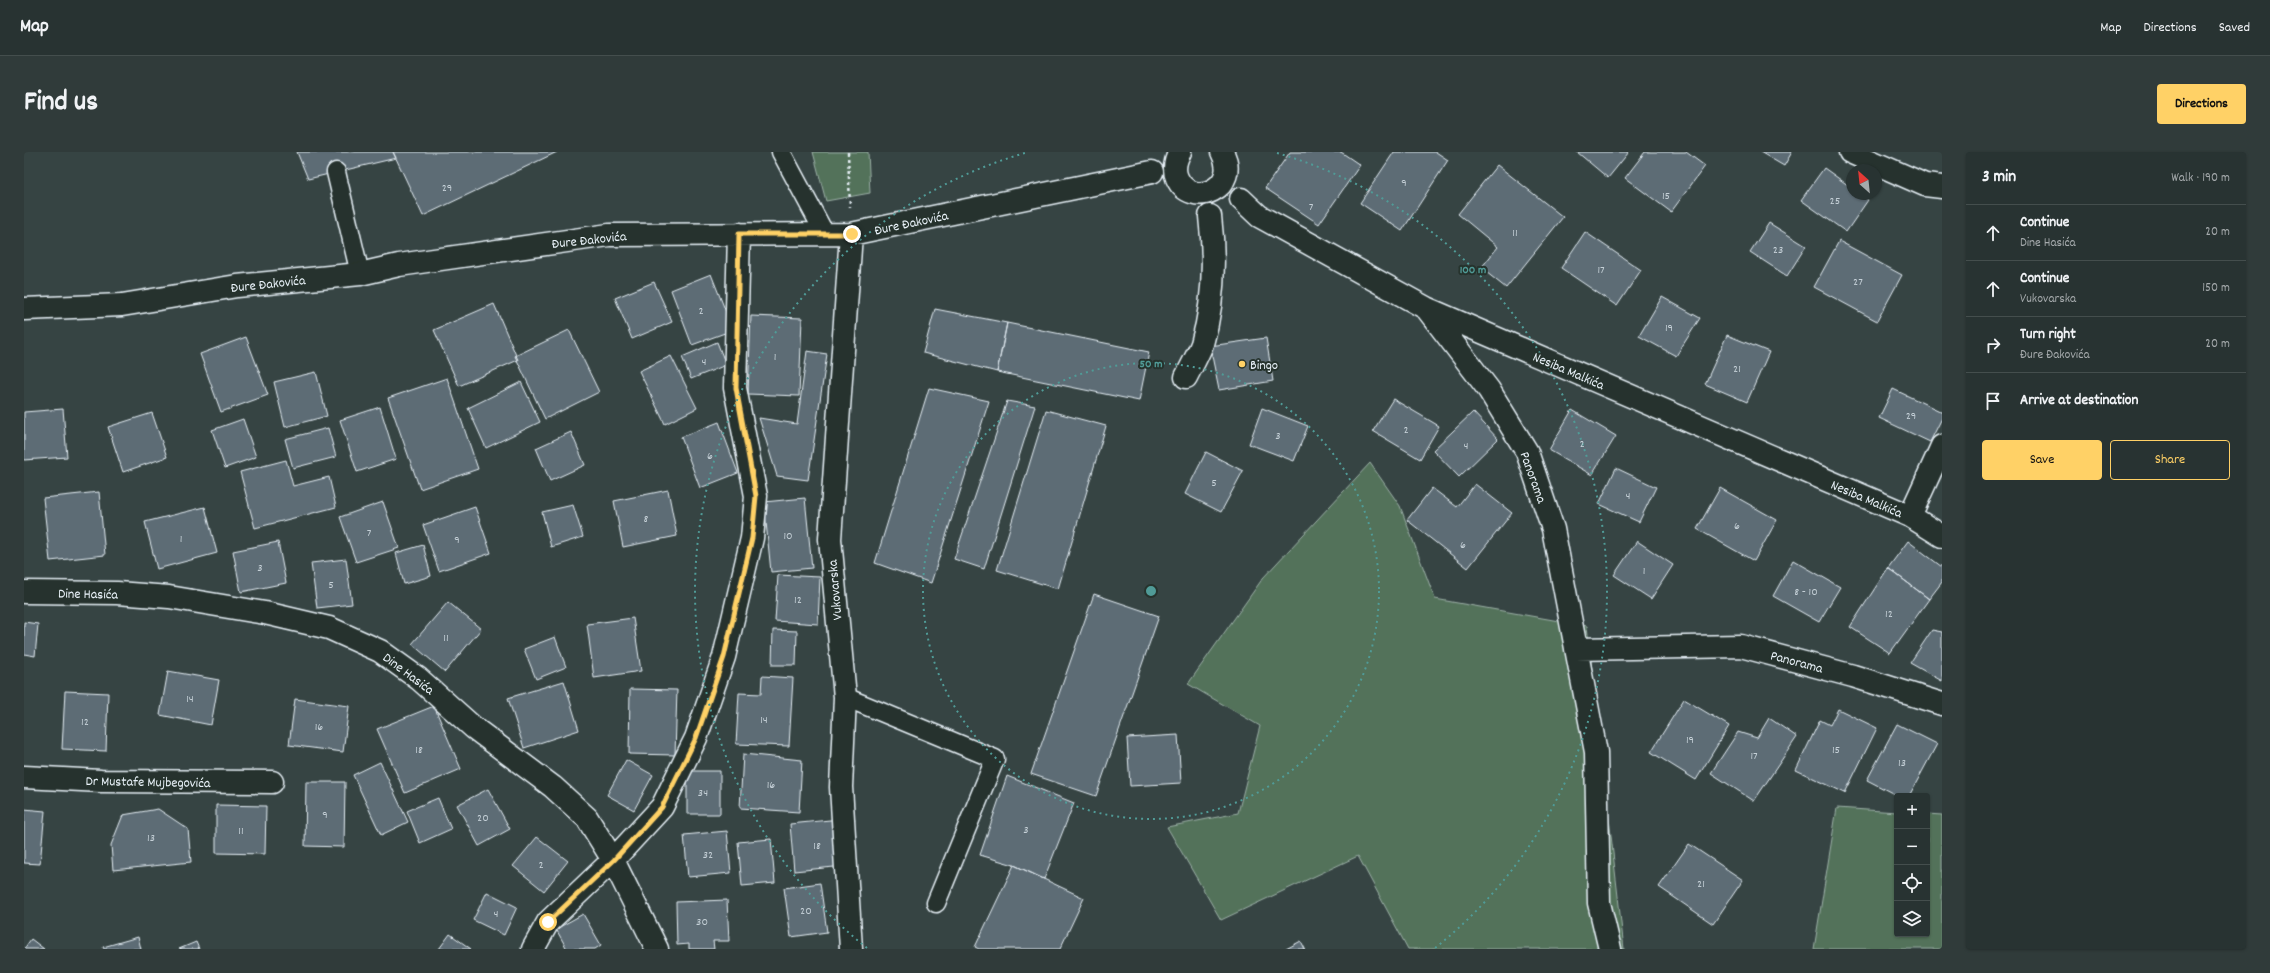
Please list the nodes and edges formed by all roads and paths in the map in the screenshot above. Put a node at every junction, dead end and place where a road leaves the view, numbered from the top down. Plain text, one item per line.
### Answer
1 (781, 152) edge
2 (848, 152) edge
3 (1850, 152) edge
4 (1179, 154) edge
5 (336, 172) dead end
6 (1152, 172) junction
7 (1209, 179) edge
8 (1942, 187) edge
9 (739, 234) junction
10 (825, 234) junction
11 (852, 234) junction
12 (360, 274) junction
13 (1426, 308) junction
14 (24, 309) edge
15 (1186, 377) dead end
16 (1942, 446) edge
17 (1910, 516) junction
18 (1942, 536) edge
19 (24, 592) edge
20 (1576, 649) junction
21 (845, 697) junction
22 (1942, 704) edge
23 (24, 778) edge
24 (272, 782) dead end
25 (614, 860) junction
26 (936, 903) dead end
27 (852, 948) edge
28 (534, 949) edge
29 (657, 949) edge
30 (1610, 949) edge

1 - 10 lane
2 - 11 path
3 - 8 street
4 - 6 street
4 - 7 street
5 - 12 lane
6 - 7 street, Nesiba Malkića
6 - 11 street, Đure Đakovića
7 - 13 street, Nesiba Malkića
7 - 15 street
9 - 10 street, Đure Đakovića
9 - 12 street, Đure Đakovića
9 - 25 street
10 - 11 street, Đure Đakovića
11 - 21 street, Vukovarska
12 - 14 street, Đure Đakovića
13 - 17 street, Nesiba Malkića
13 - 20 street, Panorama
16 - 17 street, Nesiba Malkića
17 - 18 street, Nesiba Malkića
19 - 25 street, Dine Hasića
20 - 22 street, Panorama
20 - 30 street, Panorama
21 - 26 lane
21 - 27 street, Vukovarska
23 - 24 street, Dr Mustafe Mujbegovića
25 - 28 street
25 - 29 street

